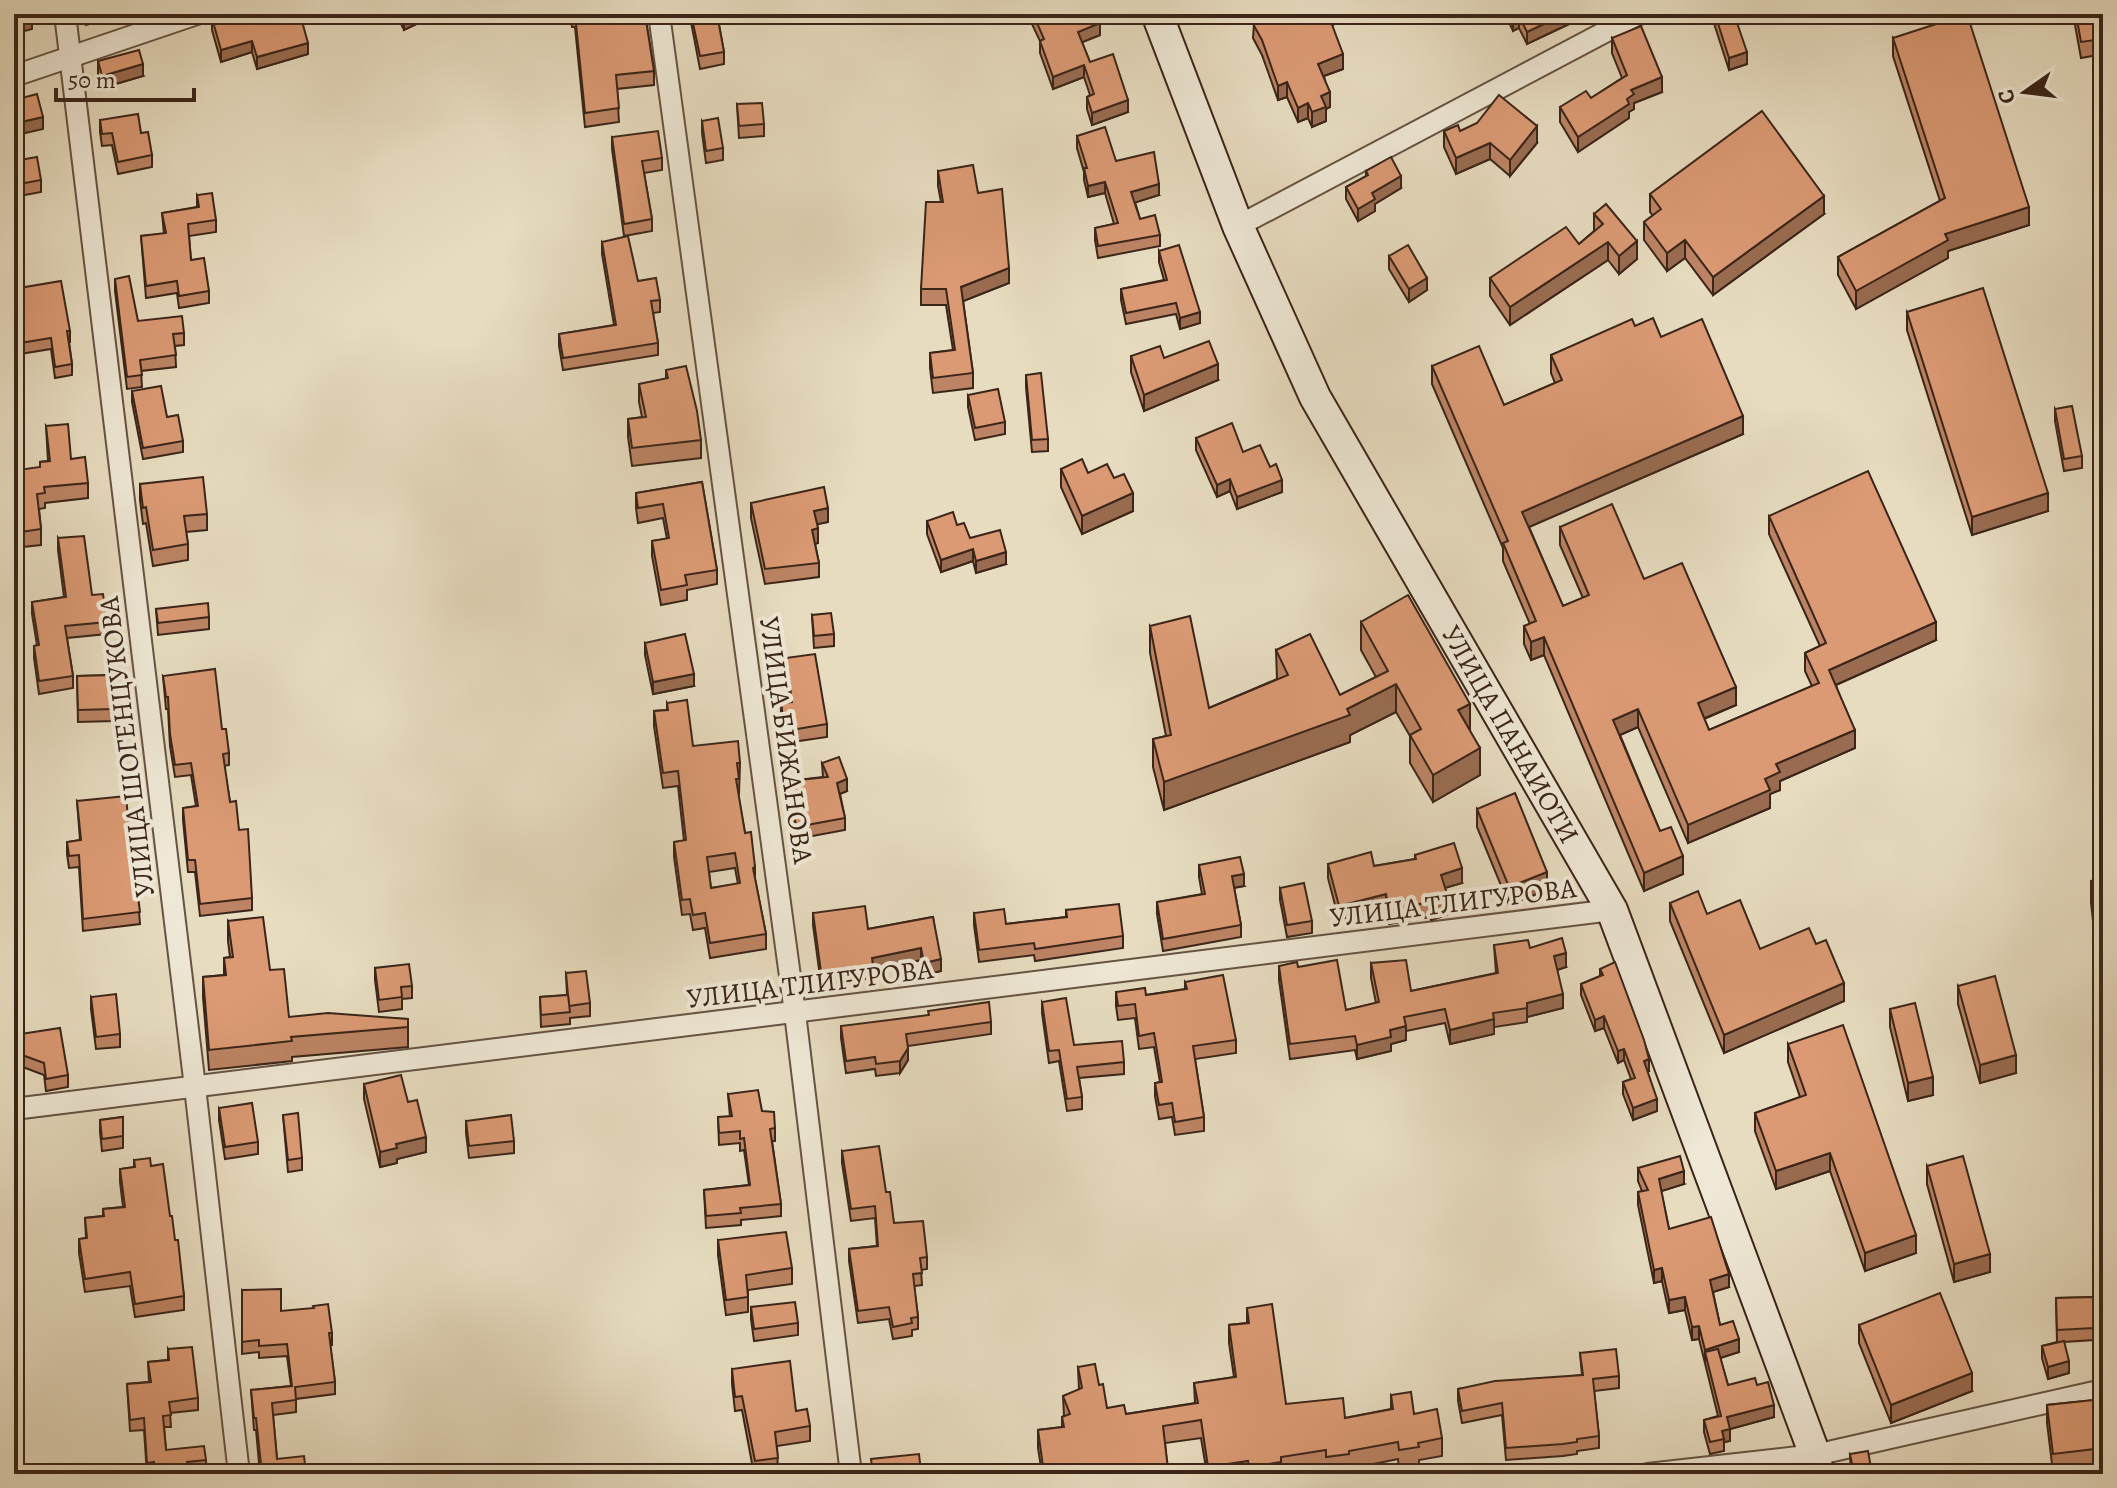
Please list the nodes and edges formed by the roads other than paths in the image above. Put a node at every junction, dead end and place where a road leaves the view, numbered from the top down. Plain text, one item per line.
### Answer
1 (65, 14) edge
2 (197, 14) edge
3 (659, 14) edge
4 (1157, 14) edge
5 (1639, 14) edge
6 (69, 58) junction
7 (14, 76) edge
8 (1238, 226) junction
9 (1612, 910) junction
10 (795, 1013) junction
11 (195, 1087) junction
12 (14, 1109) edge
13 (2103, 1390) edge
14 (1817, 1464) edge
15 (239, 1474) edge
16 (851, 1474) edge
17 (1648, 1474) edge

1 - 6 street, УЛИЦА ШОГЕНЦУКОВА
2 - 6 street
3 - 10 street, УЛИЦА БИЖАНОВА
4 - 8 street, УЛИЦА ПАНАИОТИ
5 - 8 street
6 - 7 street
6 - 11 street, УЛИЦА ШОГЕНЦУКОВА
8 - 9 street, УЛИЦА ПАНАИОТИ
9 - 10 street, УЛИЦА ТЛИГУРОВА
9 - 14 street, УЛИЦА ПАНАИОТИ
10 - 11 street, УЛИЦА ТЛИГУРОВА
10 - 16 street, УЛИЦА БИЖАНОВА
11 - 12 street, УЛИЦА ТЛИГУРОВА
11 - 15 street, УЛИЦА ШОГЕНЦУКОВА
13 - 14 street
14 - 17 street

